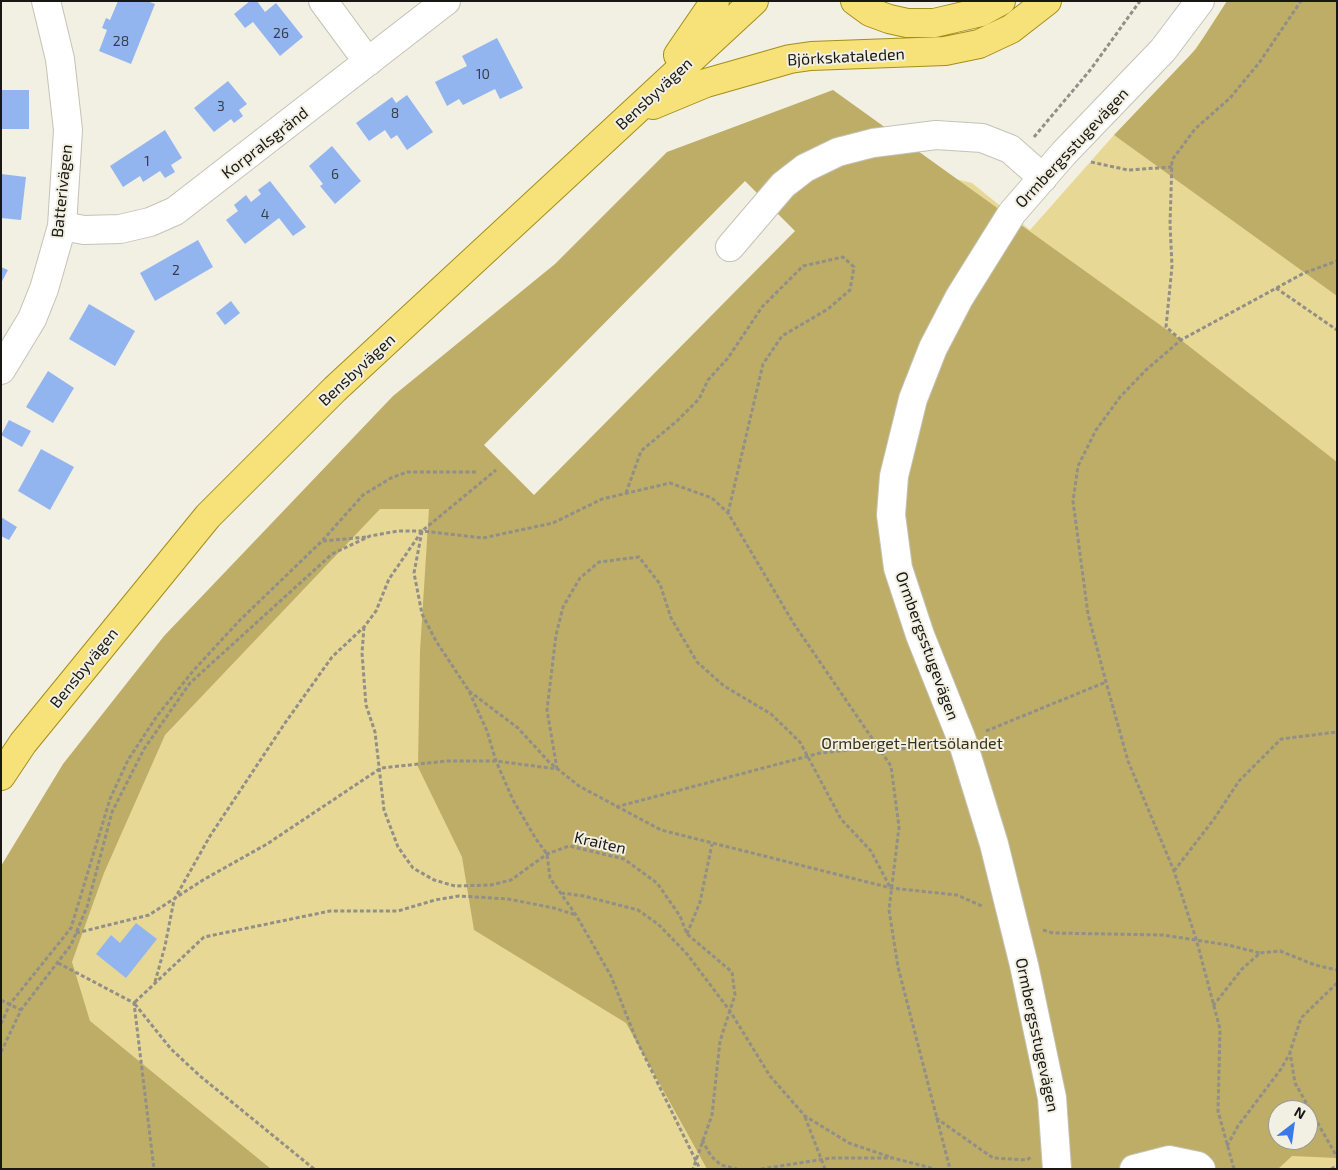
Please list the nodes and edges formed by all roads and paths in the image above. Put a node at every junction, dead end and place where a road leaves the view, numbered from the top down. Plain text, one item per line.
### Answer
1 (46, 1) edge
2 (323, 1) edge
3 (446, 1) edge
4 (715, 1) edge
5 (754, 1) edge
6 (855, 1) edge
7 (1002, 1) edge
8 (1047, 1) edge
9 (1140, 1) edge
10 (1200, 1) edge
11 (1301, 1) edge
12 (368, 62) junction
13 (616, 129) junction
14 (1039, 131) dead end
15 (1064, 153) junction
16 (1172, 167) junction
17 (1043, 178) junction
18 (62, 226) junction
19 (730, 247) dead end
20 (1337, 261) edge
21 (1276, 288) junction
22 (1337, 330) edge
23 (1181, 340) junction
24 (1, 370) edge
25 (496, 470) dead end
26 (476, 472) dead end
27 (626, 493) junction
28 (728, 513) junction
29 (422, 531) junction
30 (370, 536) junction
31 (322, 541) junction
32 (364, 627) junction
33 (1106, 682) junction
34 (469, 690) junction
35 (1337, 732) edge
36 (962, 740) junction
37 (878, 748) junction
38 (808, 756) junction
39 (496, 761) junction
40 (381, 768) junction
41 (557, 769) junction
42 (1, 776) edge
43 (615, 807) junction
44 (712, 844) junction
45 (548, 854) junction
46 (1174, 872) junction
47 (891, 888) junction
48 (561, 892) junction
49 (174, 900) junction
50 (576, 915) junction
51 (1011, 918) junction
52 (76, 933) junction
53 (687, 934) junction
54 (1197, 942) junction
55 (1260, 953) junction
56 (58, 963) junction
57 (1337, 970) edge
58 (155, 983) junction
59 (1337, 983) edge
60 (1, 1000) edge
61 (134, 1003) junction
62 (10, 1004) junction
63 (1214, 1006) junction
64 (21, 1010) junction
65 (730, 1011) junction
66 (1, 1024) edge
67 (1, 1052) edge
68 (1290, 1052) junction
69 (805, 1116) junction
70 (936, 1117) junction
71 (702, 1140) junction
72 (1227, 1146) junction
73 (1057, 1157) edge
74 (893, 1158) junction
75 (1337, 1158) edge
76 (696, 1159) junction
77 (823, 1159) junction
78 (1337, 1166) edge
79 (923, 1167) edge
80 (1235, 1168) edge
81 (154, 1169) edge
82 (314, 1169) edge
83 (693, 1169) edge
84 (700, 1169) edge
85 (737, 1169) edge
86 (762, 1169) edge
87 (825, 1169) edge
88 (935, 1169) edge
89 (950, 1169) edge
90 (1134, 1169) edge
91 (1201, 1169) edge
92 (1331, 1169) edge

1 - 18 street, Batterivägen
2 - 12 street
3 - 12 street, Korpralsgränd
4 - 13 main road
5 - 13 main road, Bensbyvägen
6 - 7 main road, Björkskataleden
8 - 13 main road, Björkskataleden
9 - 14 path
10 - 15 street, Ormbergsstugevägen
11 - 16 path
12 - 18 street, Korpralsgränd
13 - 42 main road, Bensbyvägen
15 - 16 path
15 - 17 street, Ormbergsstugevägen
16 - 23 path
17 - 19 street
17 - 36 street, Ormbergsstugevägen
18 - 24 street, Batterivägen
20 - 21 path
21 - 22 path
21 - 23 path
23 - 33 path
25 - 29 path
26 - 31 path
27 - 28 path
27 - 28 path
27 - 29 path
28 - 37 path
29 - 30 path
29 - 32 path
29 - 34 path
30 - 31 path
30 - 52 path
31 - 62 path
32 - 40 path, Kraiten
32 - 49 path
33 - 36 path
33 - 46 path
34 - 39 path
34 - 41 path
35 - 46 path
36 - 37 path
36 - 51 street, Ormbergsstugevägen
37 - 38 path
37 - 47 path
38 - 41 path
38 - 43 path
38 - 47 path
39 - 40 path
39 - 41 path
39 - 45 path
40 - 45 path, Kraiten
40 - 49 path
41 - 43 path
43 - 44 path
44 - 47 path
44 - 53 path
45 - 48 path
45 - 53 path, Kraiten
46 - 54 path
47 - 51 path
47 - 70 path
48 - 50 path
48 - 65 path
49 - 52 path
49 - 58 path
50 - 58 path
50 - 76 path
51 - 54 path
51 - 73 street, Ormbergsstugevägen
52 - 56 path
53 - 65 path, Kraiten
54 - 55 path
54 - 63 path
55 - 57 path
55 - 63 path
56 - 61 path
56 - 64 path
58 - 61 path
59 - 68 path
60 - 62 path
61 - 81 path
61 - 82 path
62 - 64 path
62 - 66 path
63 - 72 path
64 - 67 path
65 - 69 path
65 - 71 path, Kraiten
68 - 72 path
68 - 75 path
69 - 74 path
69 - 77 path
70 - 73 path
70 - 89 path
71 - 76 path, Kraiten
71 - 85 path
72 - 80 path
74 - 77 path
74 - 79 path
76 - 83 path, Kraiten
76 - 84 path
77 - 86 path
77 - 87 path
78 - 92 path
79 - 88 path
90 - 91 street

